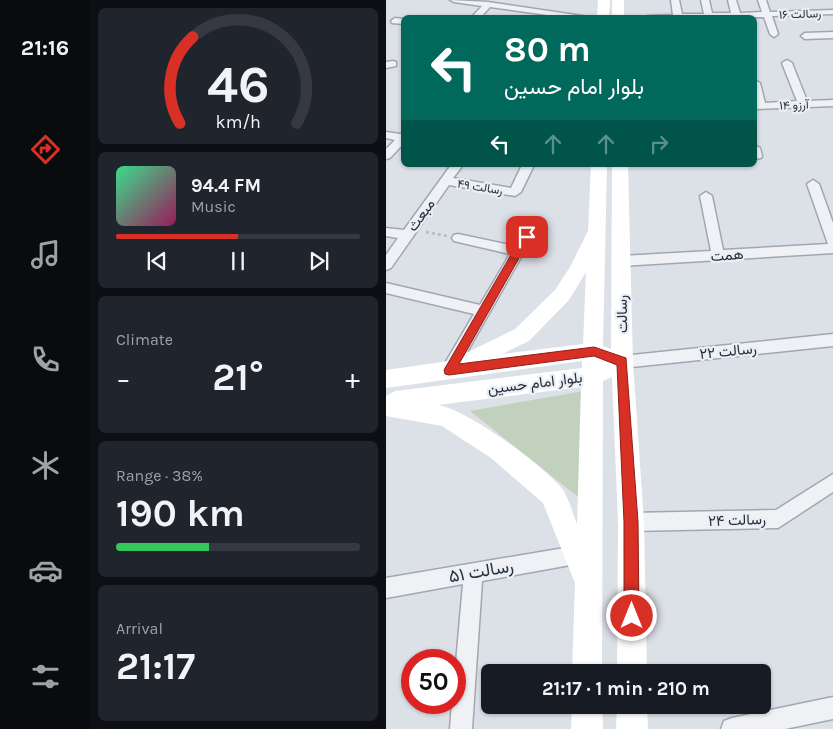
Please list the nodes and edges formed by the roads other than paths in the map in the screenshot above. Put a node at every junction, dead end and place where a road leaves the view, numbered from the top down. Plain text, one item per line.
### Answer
1 (454, 0) edge
2 (604, 0) edge
3 (618, 0) edge
4 (674, 0) edge
5 (705, 0) edge
6 (732, 0) edge
7 (762, 0) edge
8 (505, 3) edge
9 (488, 4) junction
10 (833, 12) edge
11 (539, 14) edge
12 (766, 14) junction
13 (478, 15) edge
14 (552, 15) edge
15 (603, 15) edge
16 (618, 15) edge
17 (678, 15) edge
18 (709, 15) edge
19 (737, 15) edge
20 (752, 15) edge
21 (774, 34) dead end
22 (833, 35) edge
23 (805, 36) dead end
24 (787, 63) dead end
25 (833, 103) edge
26 (804, 104) junction
27 (758, 106) edge
28 (386, 135) edge
29 (401, 137) edge
30 (401, 140) edge
31 (394, 152) edge
32 (456, 167) edge
33 (527, 167) edge
34 (603, 167) edge
35 (603, 167) edge
36 (446, 181) junction
37 (813, 184) dead end
38 (706, 196) dead end
39 (535, 222) dead end
40 (598, 229) junction
41 (386, 232) edge
42 (409, 232) junction
43 (458, 238) road end
44 (833, 241) edge
45 (833, 248) edge
46 (518, 251) junction
47 (718, 255) junction
48 (621, 261) junction
49 (386, 265) edge
50 (386, 288) edge
51 (484, 311) junction
52 (833, 340) edge
53 (594, 351) junction
54 (622, 362) junction
55 (449, 370) junction
56 (592, 376) junction
57 (386, 379) edge
58 (386, 404) edge
59 (833, 482) edge
60 (631, 522) junction
61 (576, 555) junction
62 (473, 573) junction
63 (588, 584) junction
64 (386, 588) edge
65 (588, 664) edge
66 (632, 664) edge
67 (833, 708) edge
68 (578, 714) edge
69 (587, 714) edge
70 (632, 714) edge
71 (789, 723) edge
72 (461, 729) edge
73 (574, 729) edge
74 (587, 729) edge
75 (632, 729) edge
76 (732, 729) edge

1 - 9 street
2 - 15 main road
3 - 16 main road
4 - 17 street
5 - 18 street
6 - 19 street
7 - 12 street
8 - 9 street
8 - 11 street
9 - 13 street
10 - 12 street, رسالت ۱۶
11 - 14 street
12 - 20 street, رسالت ۱۶
12 - 21 street
22 - 23 street
24 - 26 street
25 - 26 street, ۱۴ آرزو
26 - 27 street, ۱۴ آرزو
28 - 29 street
30 - 31 street
32 - 36 street, مبعث
33 - 36 street, رسالت ۴۹
34 - 40 main road, رسالت
35 - 48 main road, رسالت
36 - 42 street, مبعث
37 - 44 street
38 - 47 street
39 - 46 street
40 - 53 main road, رسالت
40 - 55 main road
41 - 42 street
42 - 49 street, مبعث
43 - 46 street
45 - 47 street, همت
46 - 51 street
47 - 48 street, همت
48 - 54 main road, رسالت
50 - 51 street
51 - 55 street
52 - 54 street, رسالت ۲۲
53 - 54 main road, بلوار امام حسین
53 - 55 main road, بلوار امام حسین
53 - 56 main road, رسالت
54 - 56 main road, بلوار امام حسین
54 - 60 main road, رسالت
55 - 57 main road, بلوار امام حسین
56 - 58 main road, بلوار امام حسین
56 - 63 main road, رسالت
58 - 61 main road
59 - 60 street, رسالت ۲۴
60 - 66 main road, رسالت
61 - 62 street, رسالت ۵۱
61 - 63 main road
62 - 64 street, رسالت ۵۱
62 - 72 street
63 - 65 main road, رسالت
67 - 71 street
68 - 73 street
69 - 74 main road
70 - 75 main road
71 - 76 street

